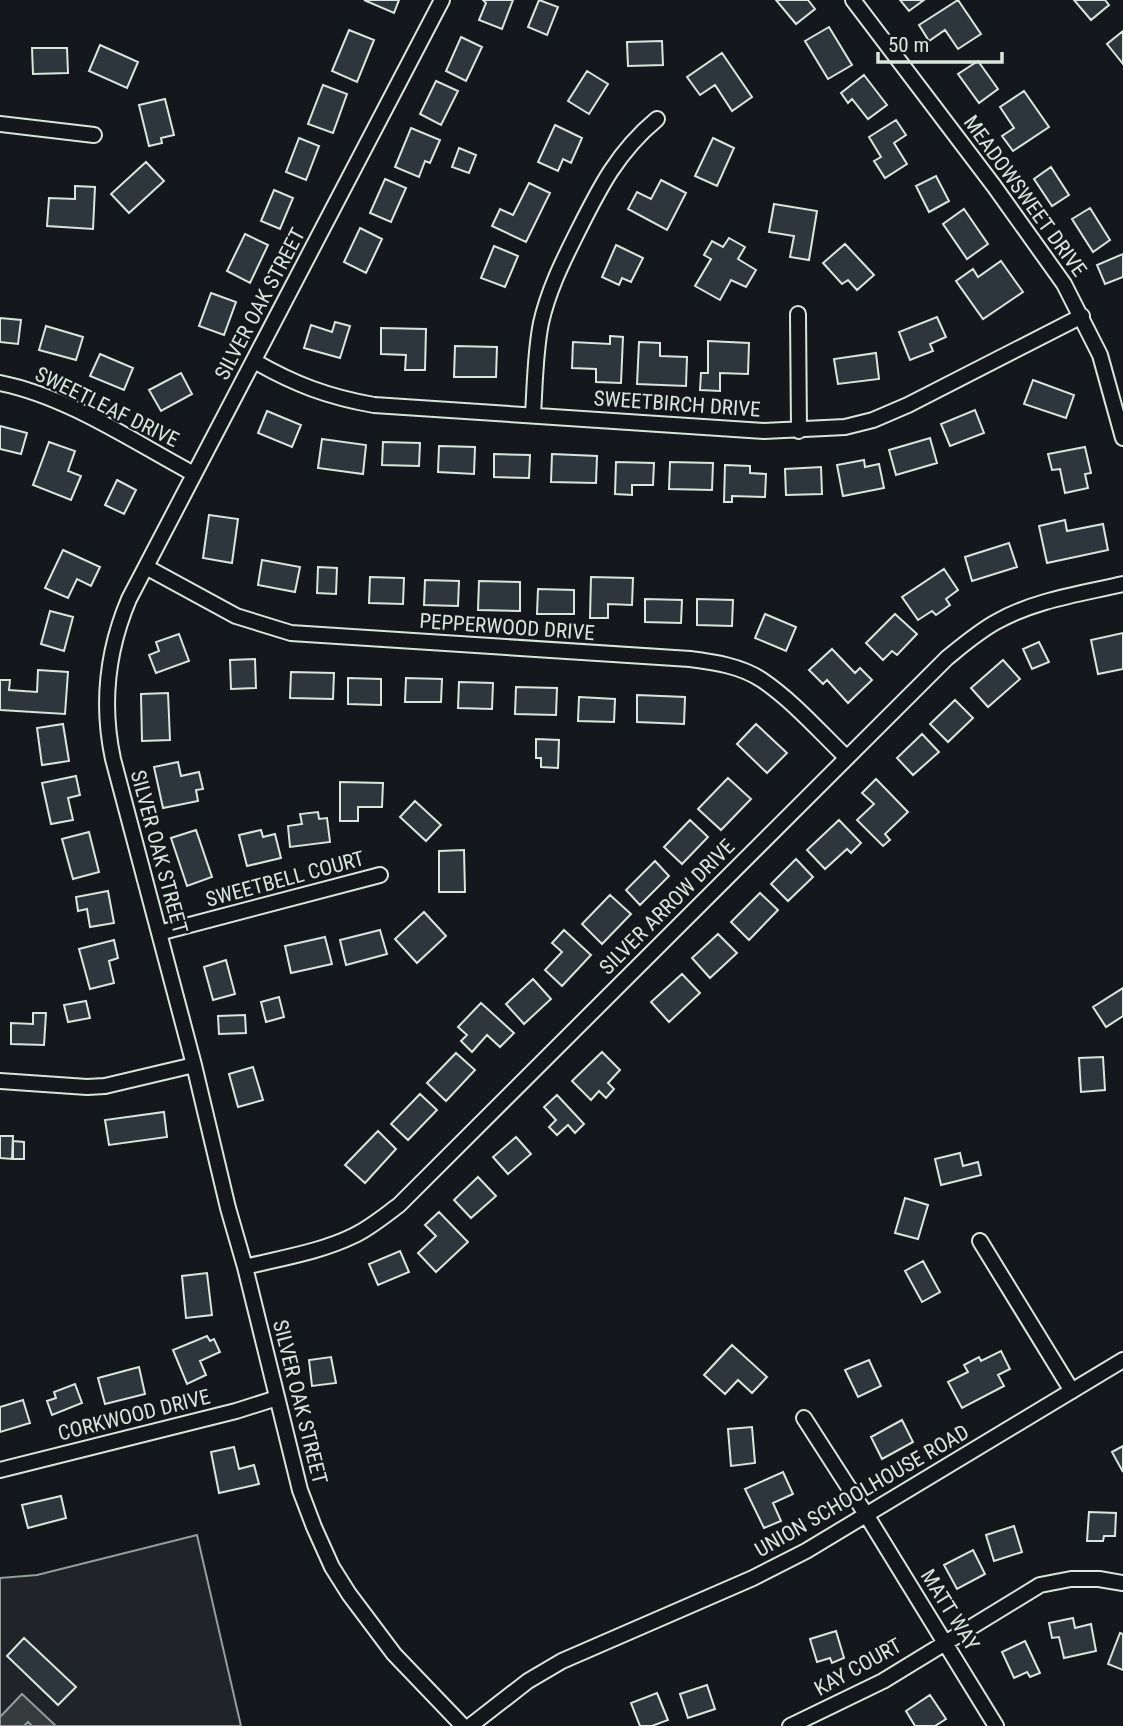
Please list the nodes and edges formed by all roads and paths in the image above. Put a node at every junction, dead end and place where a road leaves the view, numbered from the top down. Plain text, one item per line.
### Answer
1 (442, 0) edge
2 (853, 0) edge
3 (657, 119) dead end
4 (0, 124) edge
5 (94, 135) dead end
6 (798, 314) dead end
7 (1082, 316) junction
8 (254, 361) junction
9 (0, 383) edge
10 (533, 414) junction
11 (799, 431) junction
12 (1123, 438) edge
13 (194, 474) junction
14 (146, 567) junction
15 (1123, 584) edge
16 (847, 758) junction
17 (380, 875) dead end
18 (159, 933) junction
19 (194, 1065) junction
20 (0, 1081) edge
21 (980, 1241) dead end
22 (245, 1267) junction
23 (1123, 1360) edge
24 (1072, 1391) junction
25 (277, 1398) junction
26 (804, 1418) dead end
27 (0, 1470) edge
28 (867, 1516) junction
29 (1123, 1583) edge
30 (944, 1642) junction
31 (463, 1726) edge
32 (470, 1726) edge
33 (790, 1726) edge
34 (996, 1726) edge

1 - 8 street, SILVER OAK STREET
2 - 7 street, MEADOWSWEET DRIVE
3 - 10 street
4 - 5 street
6 - 11 street
7 - 11 street, SWEETBIRCH DRIVE
7 - 12 street, MEADOWSWEET DRIVE
8 - 10 street, SWEETBIRCH DRIVE
8 - 13 street, SILVER OAK STREET
9 - 13 street, SWEETLEAF DRIVE
10 - 11 street, SWEETBIRCH DRIVE
13 - 14 street, SILVER OAK STREET
14 - 16 street, PEPPERWOOD DRIVE
14 - 18 street, SILVER OAK STREET
15 - 16 street, SILVER ARROW DRIVE
16 - 22 street, SILVER ARROW DRIVE
17 - 18 street, SWEETBELL COURT
18 - 19 street, SILVER OAK STREET
19 - 20 street
19 - 22 street, SILVER OAK STREET
21 - 24 street
22 - 25 street, SILVER OAK STREET
23 - 24 street, UNION SCHOOLHOUSE ROAD
24 - 28 street, UNION SCHOOLHOUSE ROAD
25 - 27 street, CORKWOOD DRIVE
25 - 31 street, SILVER OAK STREET
26 - 28 street, MATT WAY
28 - 30 street, MATT WAY
28 - 32 street, UNION SCHOOLHOUSE ROAD
29 - 30 street, KAY COURT
30 - 33 street, KAY COURT
30 - 34 street, MATT WAY

